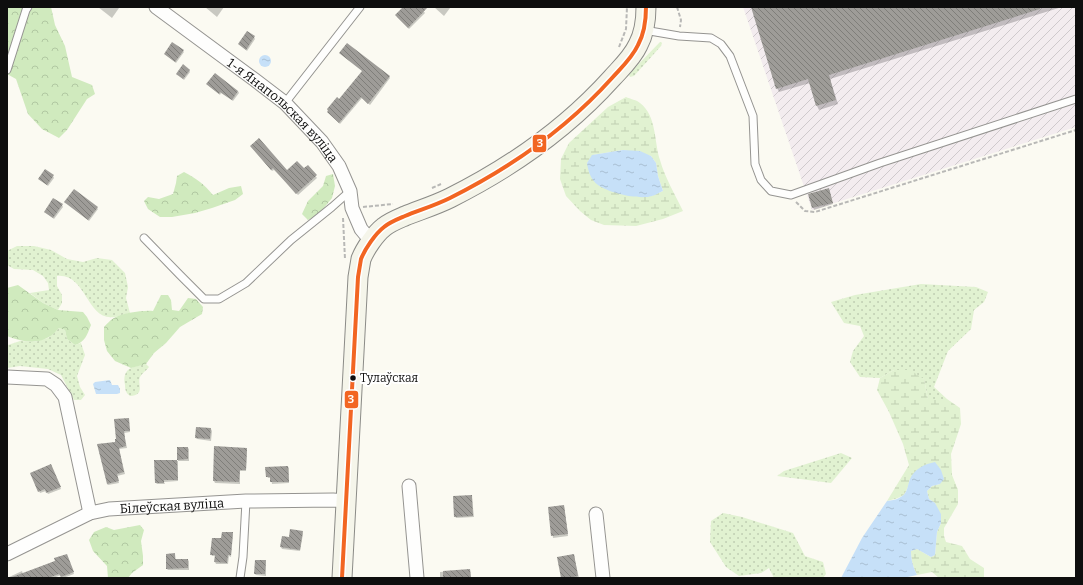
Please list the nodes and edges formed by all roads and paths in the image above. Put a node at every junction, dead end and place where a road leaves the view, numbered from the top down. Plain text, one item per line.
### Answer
1 (28, 7) edge
2 (156, 7) edge
3 (360, 7) edge
4 (627, 7) edge
5 (646, 7) edge
6 (677, 7) edge
7 (644, 30) junction
8 (679, 36) junction
9 (618, 49) dead end
10 (7, 70) edge
11 (1076, 99) edge
12 (285, 103) junction
13 (1076, 130) edge
14 (442, 184) dead end
15 (428, 190) dead end
16 (350, 191) junction
17 (789, 195) junction
18 (397, 203) dead end
19 (358, 207) dead end
20 (144, 238) dead end
21 (371, 241) junction
22 (7, 377) edge
23 (409, 486) dead end
24 (246, 501) junction
25 (346, 501) junction
26 (90, 513) junction
27 (596, 514) dead end
28 (7, 554) edge
29 (240, 578) edge
30 (342, 578) edge
31 (417, 578) edge
32 (603, 578) edge

1 - 10 lane
2 - 12 street, 1-я Янапольская вуліца
3 - 12 lane
4 - 9 path
5 - 7 main road
6 - 8 path
7 - 8 lane
7 - 21 main road
8 - 17 lane
11 - 17 lane
12 - 16 street, 1-я Янапольская вуліца
13 - 17 path
14 - 15 path
16 - 20 lane
16 - 21 street, 1-я Янапольская вуліца
18 - 19 path
21 - 25 main road
22 - 26 street
23 - 31 street
24 - 25 street, Білеўская вуліца
24 - 26 street, Білеўская вуліца
24 - 29 lane
25 - 30 main road
26 - 28 street, Білеўская вуліца
27 - 32 street

